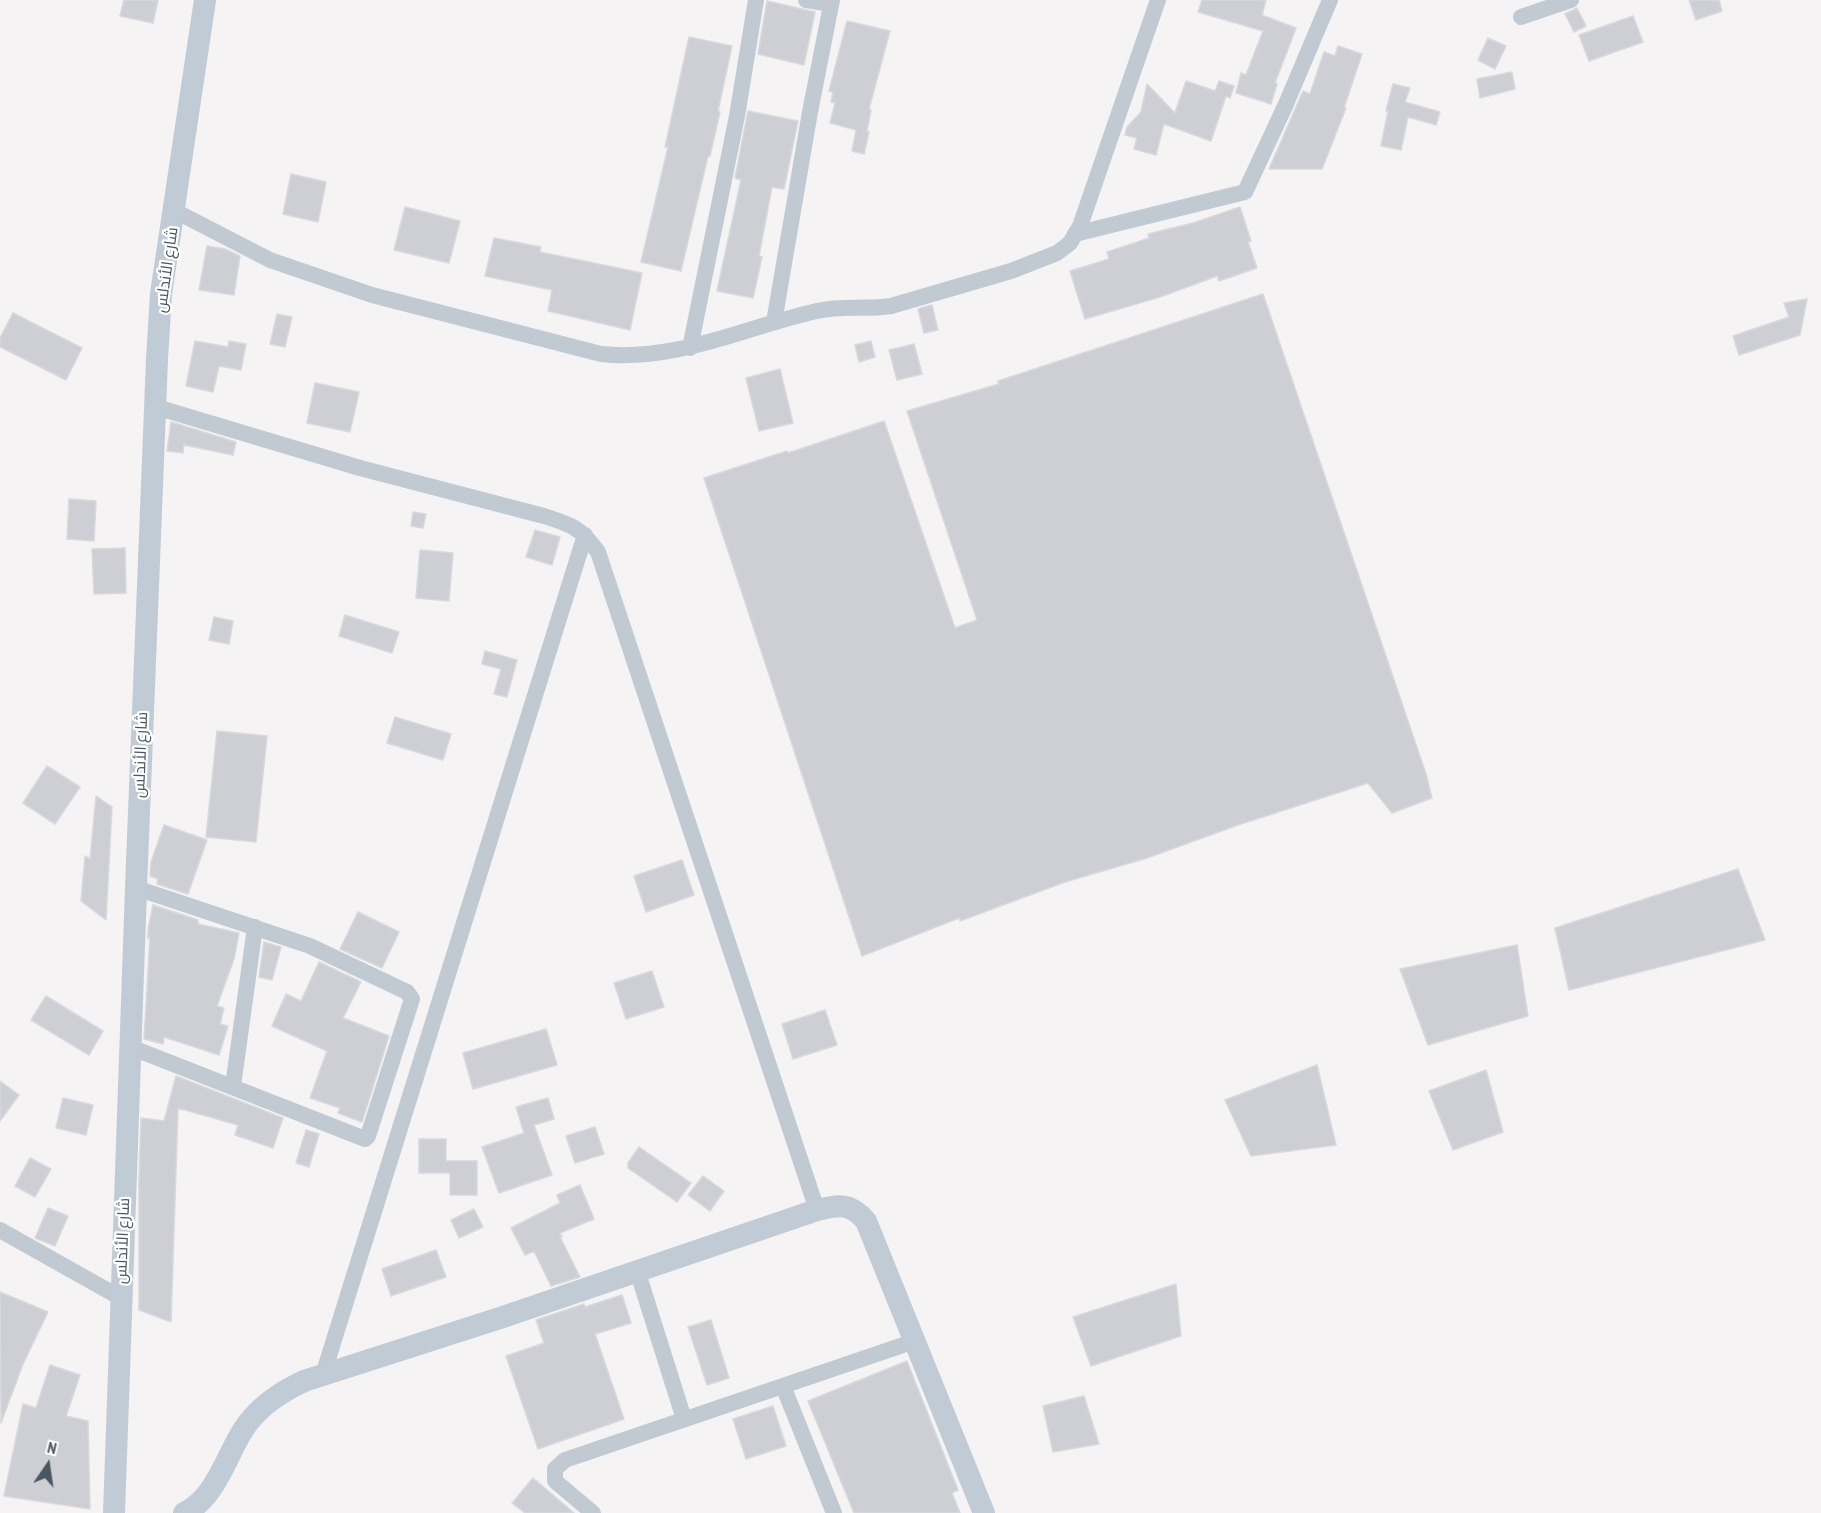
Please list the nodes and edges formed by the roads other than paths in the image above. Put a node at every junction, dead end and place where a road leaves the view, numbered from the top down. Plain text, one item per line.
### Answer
1 (205, 0) edge
2 (756, 0) edge
3 (806, 0) edge
4 (1158, 0) edge
5 (1330, 0) edge
6 (1571, 0) edge
7 (832, 2) edge
8 (1521, 17) dead end
9 (175, 211) junction
10 (1076, 234) junction
11 (774, 322) junction
12 (690, 348) junction
13 (156, 407) junction
14 (585, 535) junction
15 (136, 888) junction
16 (255, 927) junction
17 (130, 1047) junction
18 (233, 1086) junction
19 (817, 1210) junction
20 (0, 1230) edge
21 (637, 1270) junction
22 (121, 1298) junction
23 (915, 1341) junction
24 (323, 1375) junction
25 (783, 1386) junction
26 (684, 1419) junction
27 (114, 1513) edge
28 (184, 1513) edge
29 (593, 1513) edge
30 (834, 1513) edge
31 (984, 1513) edge

1 - 9 main road, شارع الأندلس
2 - 12 street
3 - 7 street
4 - 10 street
5 - 10 street
6 - 8 street
7 - 11 street
9 - 12 street
9 - 13 main road, شارع الأندلس
10 - 11 street
11 - 12 street
13 - 14 street
13 - 15 main road, شارع الأندلس
14 - 19 street
14 - 24 street
15 - 16 street
15 - 17 main road, شارع الأندلس
16 - 18 street
16 - 18 street
17 - 18 street
17 - 22 main road, شارع الأندلس
19 - 21 main road
19 - 23 main road
20 - 22 street
21 - 24 main road
21 - 26 street
22 - 27 main road, شارع الأندلس
23 - 25 street
23 - 31 main road
24 - 28 main road
25 - 26 street
25 - 30 street
26 - 29 street

